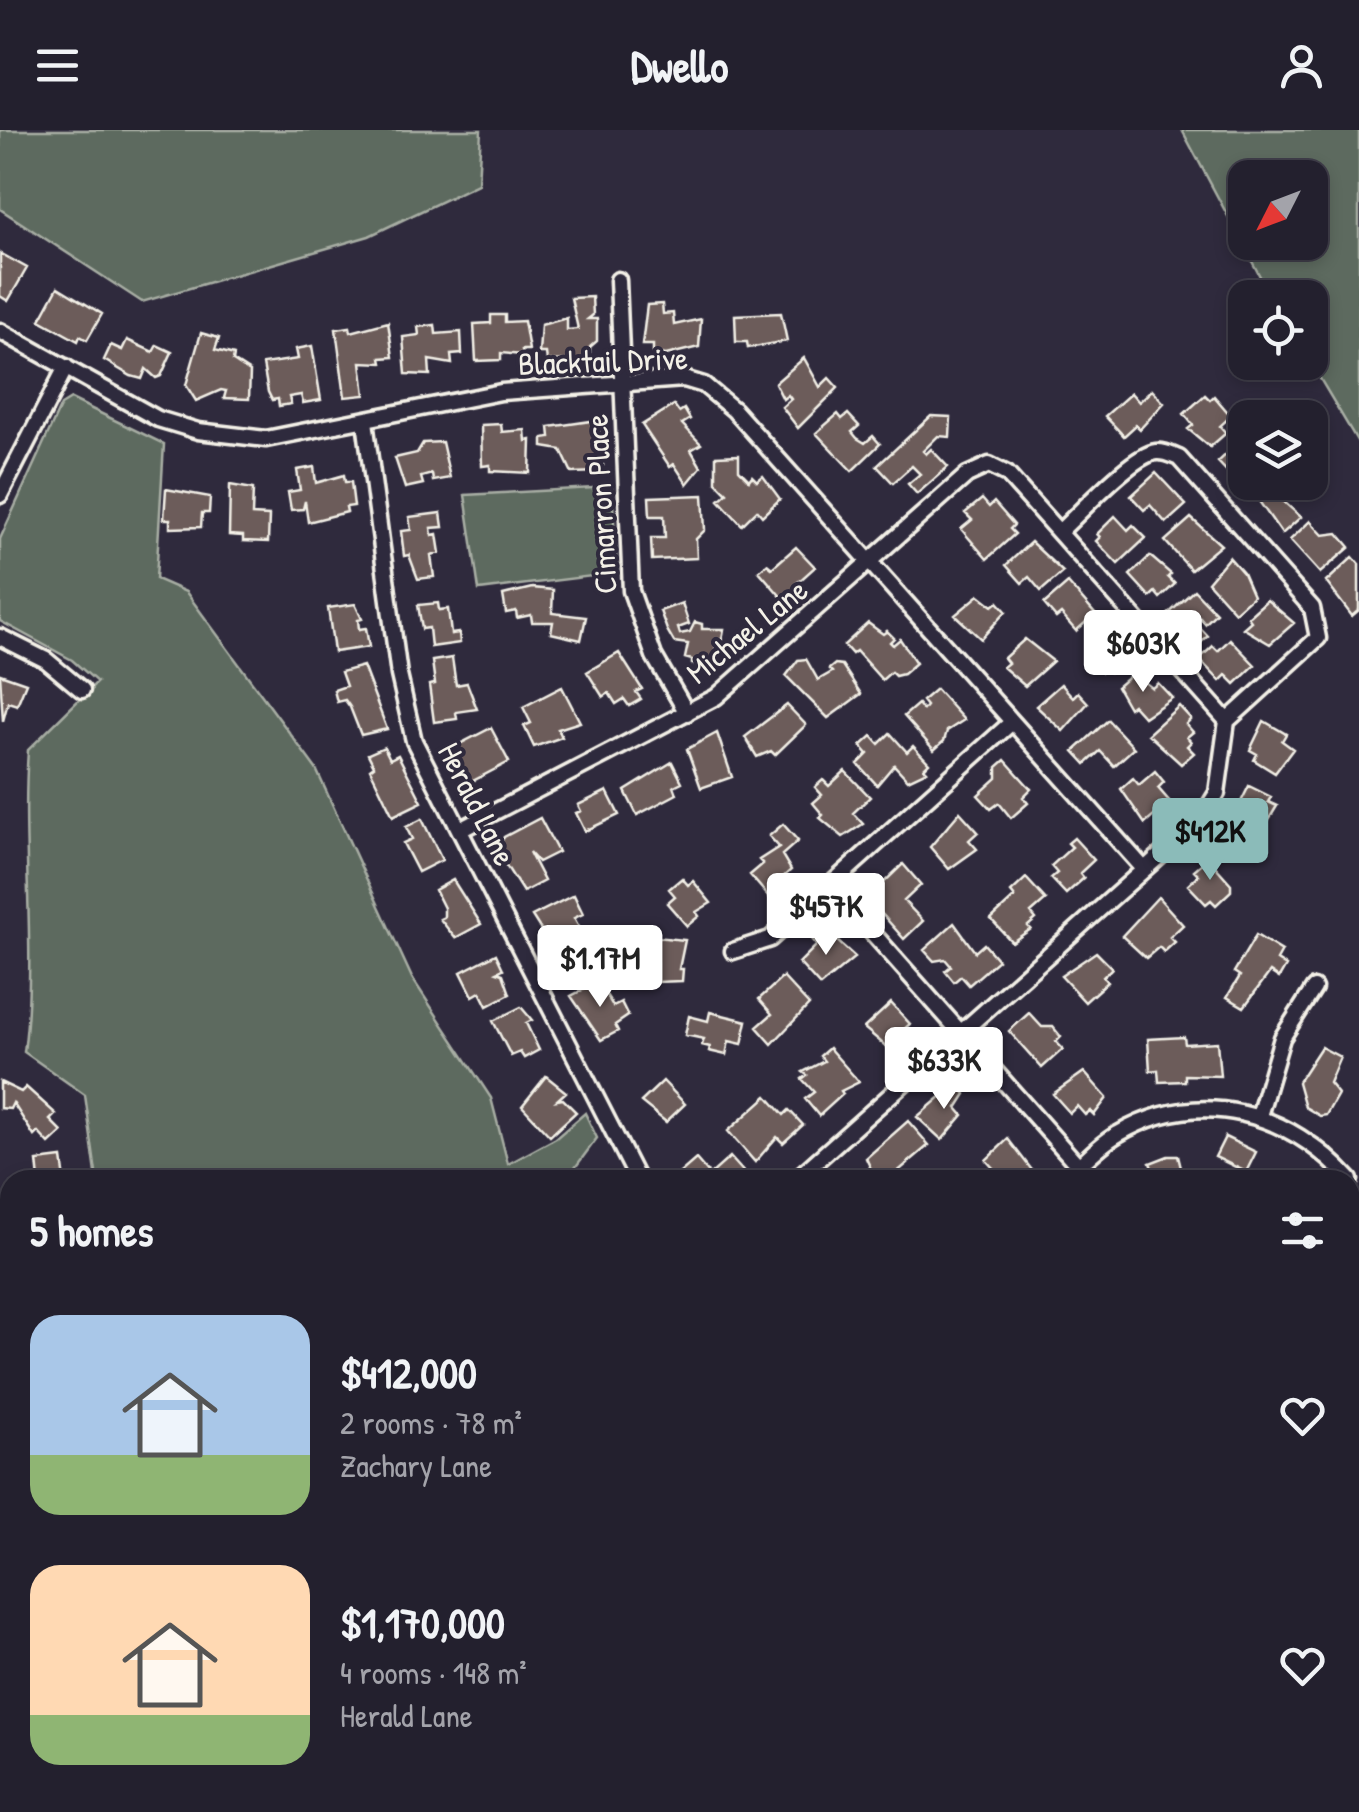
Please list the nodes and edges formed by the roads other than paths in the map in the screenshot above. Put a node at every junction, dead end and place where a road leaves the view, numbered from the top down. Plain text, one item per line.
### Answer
1 (618, 280) dead end
2 (0, 331) edge
3 (66, 366) junction
4 (622, 382) junction
5 (365, 422) junction
6 (0, 495) edge
7 (1060, 532) junction
8 (870, 562) junction
9 (0, 637) edge
10 (82, 690) dead end
11 (686, 713) junction
12 (1227, 720) junction
13 (1012, 722) junction
14 (460, 830) junction
15 (1144, 868) junction
16 (830, 885) junction
17 (733, 952) dead end
18 (1314, 988) dead end
19 (959, 1034) junction
20 (1259, 1116) junction
21 (1079, 1166) junction
22 (633, 1170) edge
23 (805, 1170) edge
24 (1075, 1170) edge
25 (1083, 1170) edge
26 (1340, 1170) edge

1 - 4 street, Cimarron Place
2 - 3 street, Blacktail Drive
3 - 5 street, Blacktail Drive
3 - 6 street
4 - 5 street, Blacktail Drive
4 - 8 street, Blacktail Drive
4 - 11 street, Cimarron Place
5 - 14 street, Herald Lane
7 - 8 street, Michael Lane
7 - 12 street
7 - 12 street
8 - 11 street, Michael Lane
8 - 13 street, Blacktail Drive
9 - 10 street
11 - 14 street, Michael Lane
12 - 15 street
13 - 15 street, Blacktail Drive
13 - 16 street
14 - 22 street, Herald Lane
15 - 19 street
16 - 17 street
16 - 19 street
18 - 20 street
19 - 21 street
19 - 23 street
20 - 21 street
20 - 26 street
21 - 24 street
21 - 25 street

